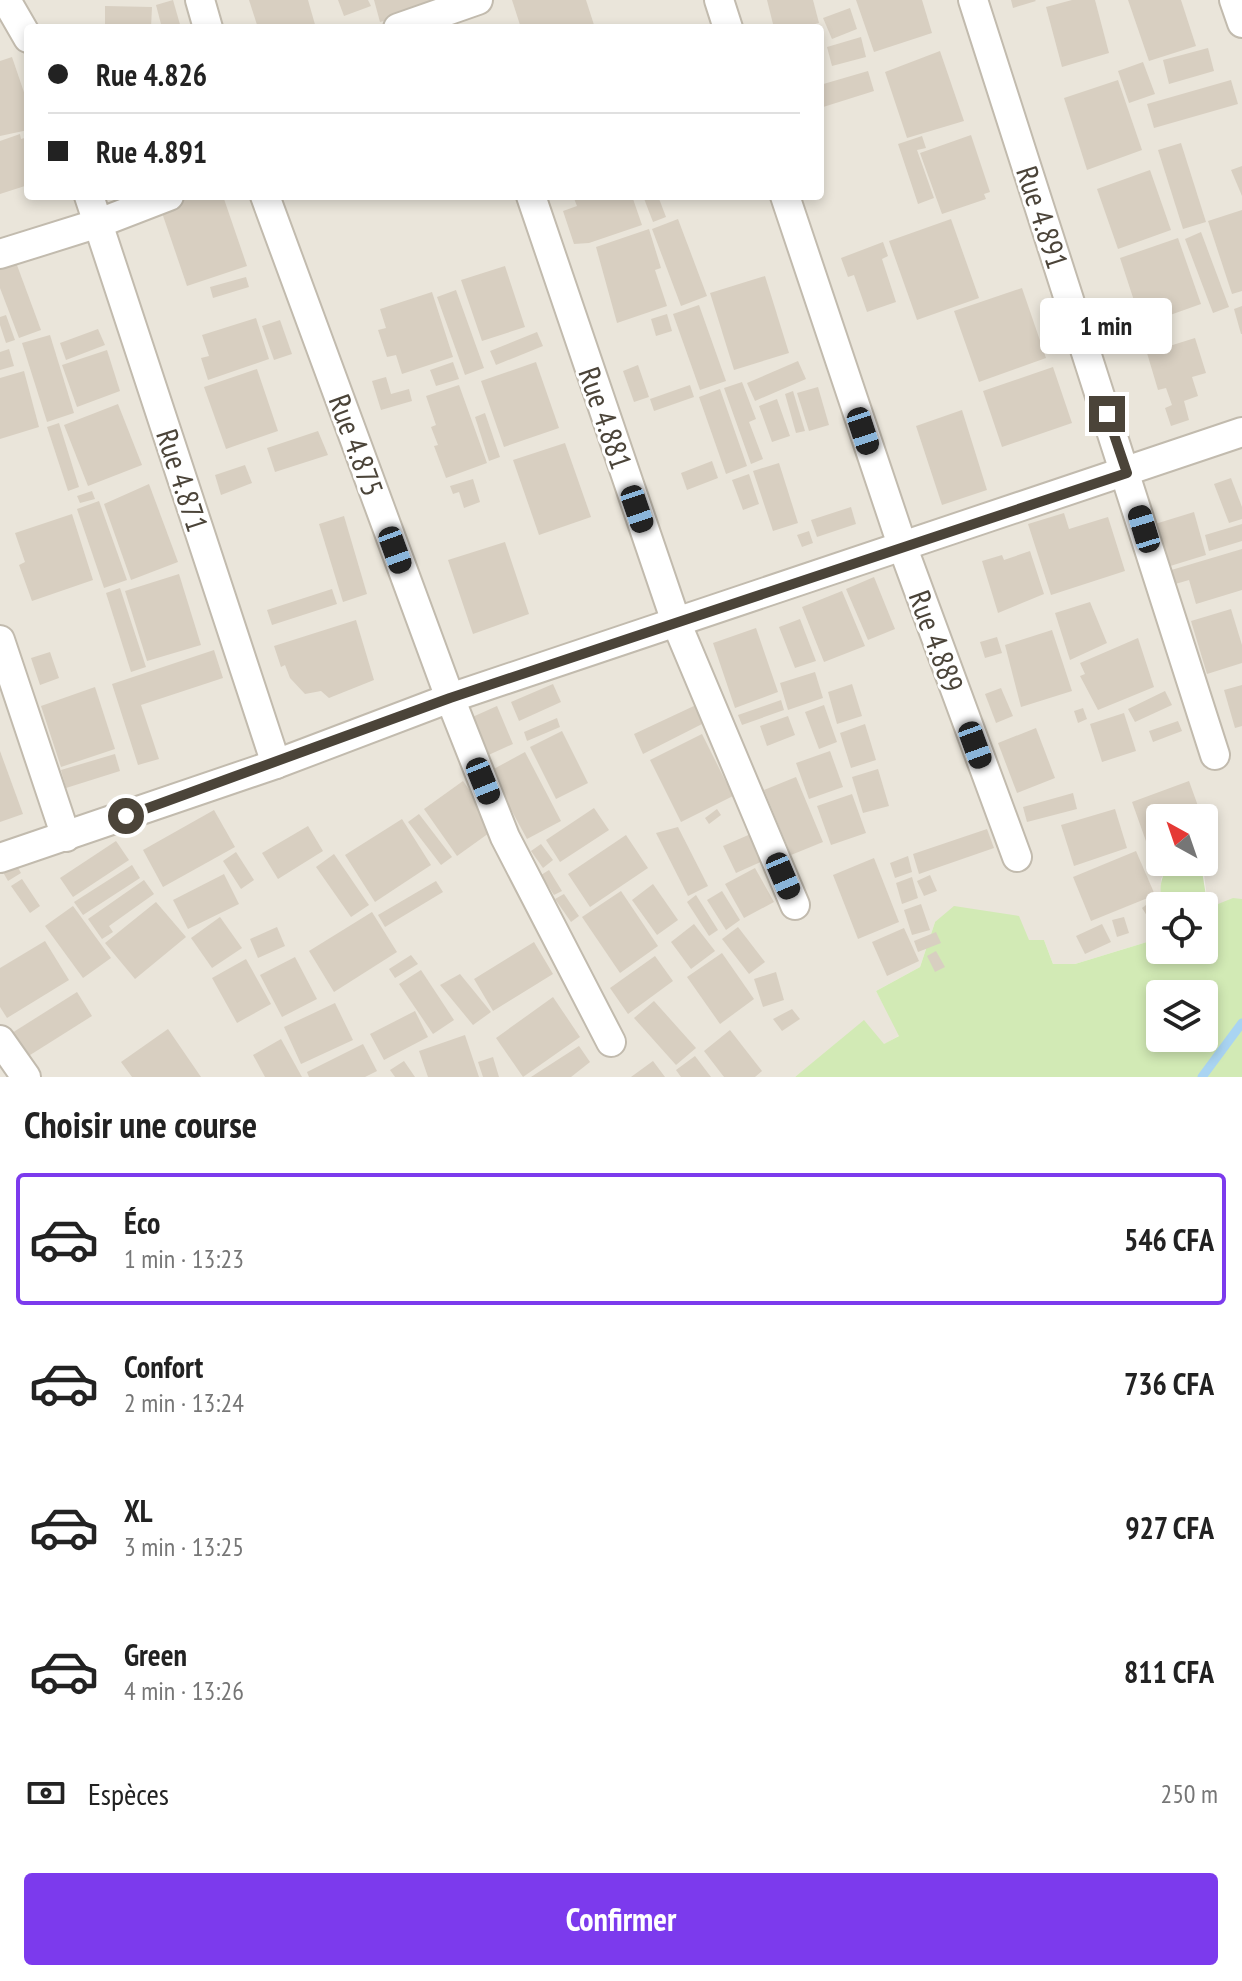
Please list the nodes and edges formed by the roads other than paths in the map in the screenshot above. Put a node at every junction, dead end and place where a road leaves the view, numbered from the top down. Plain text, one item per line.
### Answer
1 (6, 0) edge
2 (200, 0) edge
3 (719, 0) edge
4 (973, 0) edge
5 (1234, 0) edge
6 (470, 8) edge
7 (1242, 23) edge
8 (207, 24) edge
9 (412, 24) edge
10 (727, 24) edge
11 (24, 31) edge
12 (90, 200) edge
13 (159, 200) edge
14 (266, 200) edge
15 (532, 200) edge
16 (786, 200) edge
17 (99, 223) junction
18 (0, 254) edge
19 (1242, 432) edge
20 (1127, 473) junction
21 (903, 548) junction
22 (676, 622) junction
23 (0, 640) edge
24 (450, 698) junction
25 (1215, 755) dead end
26 (276, 764) junction
27 (66, 837) junction
28 (1017, 857) dead end
29 (0, 858) edge
30 (795, 905) dead end
31 (0, 1040) edge
32 (611, 1042) dead end
33 (26, 1077) edge

1 - 11 street
2 - 8 street
3 - 10 street
4 - 20 street, Rue 4.891
5 - 7 street
6 - 9 street
12 - 17 street, Rue 4.871
13 - 17 street
14 - 24 street, Rue 4.875
15 - 22 street, Rue 4.881
16 - 21 street, Rue 4.889
17 - 18 street
17 - 26 street, Rue 4.871
19 - 20 street
20 - 21 street
20 - 25 street, Rue 4.891
21 - 22 street
21 - 28 street, Rue 4.889
22 - 24 street
22 - 30 street, Rue 4.881
23 - 27 street
24 - 26 street
24 - 32 street, Rue 4.875
26 - 27 street
27 - 29 street
31 - 33 street

